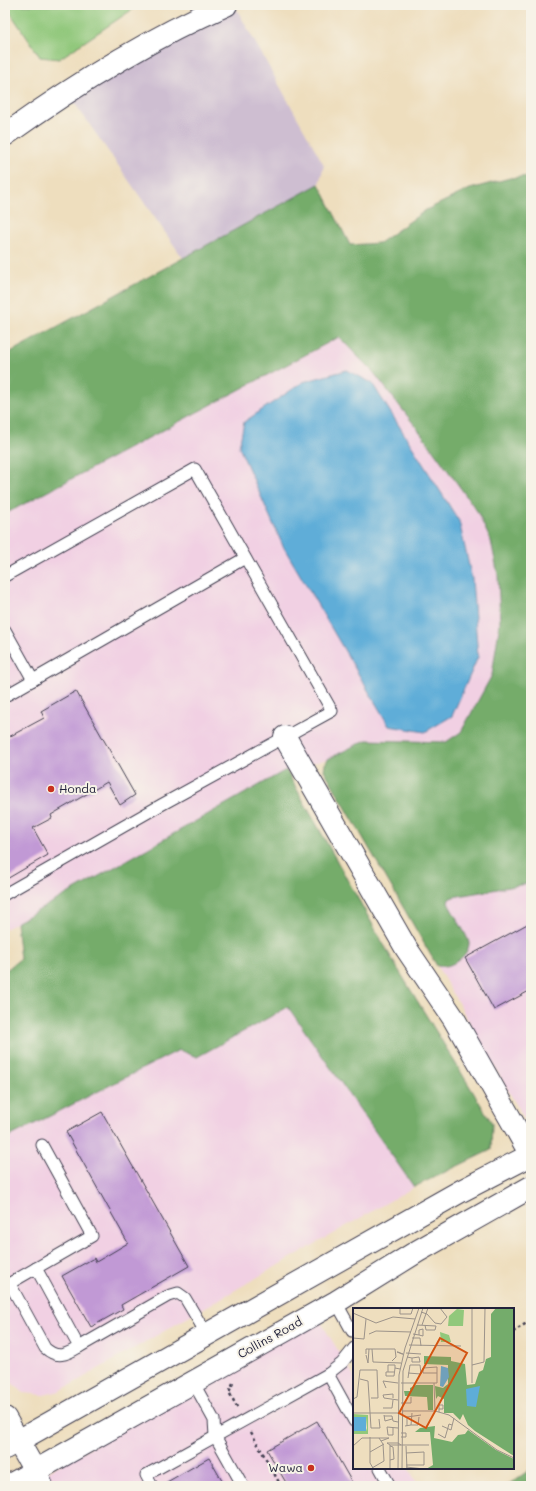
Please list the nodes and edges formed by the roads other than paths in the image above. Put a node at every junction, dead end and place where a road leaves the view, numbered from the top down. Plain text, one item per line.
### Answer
1 (226, 5) edge
2 (5, 135) edge
3 (245, 558) junction
4 (5, 576) edge
5 (5, 630) edge
6 (33, 680) junction
7 (5, 696) edge
8 (286, 737) junction
9 (5, 894) edge
10 (42, 1146) dead end
11 (531, 1155) edge
12 (531, 1187) edge
13 (36, 1268) junction
14 (7, 1285) edge
15 (336, 1302) junction
16 (353, 1331) edge
17 (208, 1335) junction
18 (79, 1347) junction
19 (353, 1349) edge
20 (328, 1374) junction
21 (193, 1382) junction
22 (5, 1418) edge
23 (353, 1419) edge
24 (215, 1436) junction
25 (12, 1444) edge
26 (381, 1469) edge
27 (39, 1478) edge
28 (8, 1486) edge
29 (152, 1486) edge
30 (243, 1486) edge
31 (390, 1486) edge

1 - 2 street
3 - 4 lane
3 - 6 lane
3 - 8 lane
5 - 6 lane
6 - 7 lane
8 - 9 lane
8 - 11 street
10 - 13 lane
11 - 17 street
12 - 15 street, Collins Road
13 - 14 lane
13 - 18 lane
14 - 18 lane
15 - 16 lane
15 - 21 street, Collins Road
17 - 18 lane
17 - 25 street
19 - 20 lane
20 - 23 lane
20 - 24 lane
21 - 24 lane
21 - 27 street, Collins Road
22 - 25 street
24 - 29 lane
24 - 30 lane
25 - 27 street
26 - 31 lane
27 - 28 street, Collins Road

